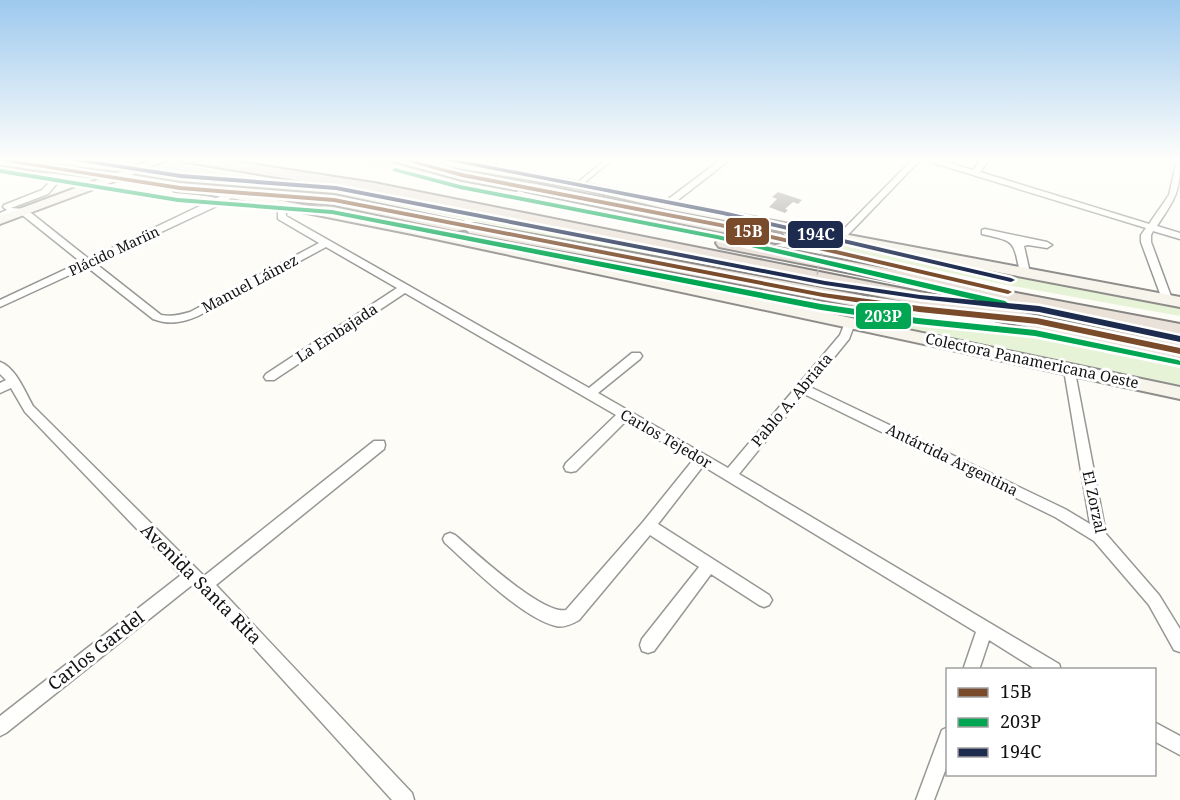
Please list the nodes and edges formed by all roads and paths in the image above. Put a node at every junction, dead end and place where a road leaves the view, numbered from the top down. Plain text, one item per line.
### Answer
1 (37, 195) edge
2 (52, 195) edge
3 (61, 195) edge
4 (224, 195) edge
5 (274, 195) edge
6 (411, 195) edge
7 (483, 195) edge
8 (569, 195) edge
9 (631, 195) edge
10 (680, 195) edge
11 (882, 195) edge
12 (1047, 195) edge
13 (1173, 195) edge
14 (228, 196) junction
15 (333, 200) junction
16 (44, 202) junction
17 (670, 203) junction
18 (286, 207) junction
19 (0, 210) edge
20 (22, 211) junction
21 (0, 218) edge
22 (1152, 228) junction
23 (985, 232) dead end
24 (1180, 236) edge
25 (840, 238) junction
26 (824, 241) dead end
27 (1020, 242) junction
28 (326, 243) junction
29 (1047, 245) dead end
30 (88, 263) junction
31 (1025, 273) junction
32 (405, 288) junction
33 (1167, 299) junction
34 (812, 300) dead end
35 (1180, 302) edge
36 (0, 304) edge
37 (1094, 315) junction
38 (1037, 321) junction
39 (850, 323) junction
40 (1180, 331) edge
41 (1180, 351) edge
42 (636, 356) dead end
43 (0, 366) edge
44 (1070, 370) junction
45 (270, 377) dead end
46 (14, 381) junction
47 (802, 388) junction
48 (0, 389) edge
49 (1180, 393) edge
50 (588, 395) junction
51 (624, 416) junction
52 (379, 445) dead end
53 (700, 460) junction
54 (571, 467) dead end
55 (729, 476) junction
56 (648, 526) junction
57 (1099, 537) junction
58 (450, 540) dead end
59 (709, 565) junction
60 (198, 580) junction
61 (764, 600) dead end
62 (985, 628) junction
63 (1180, 644) edge
64 (648, 645) dead end
65 (971, 668) edge
66 (1051, 668) edge
67 (0, 727) edge
68 (1156, 732) edge
69 (946, 742) edge
70 (1180, 747) edge
71 (405, 800) edge
72 (925, 800) edge

1 - 19 street
2 - 16 street
3 - 16 street
4 - 14 street, Colectora Panamericana Oeste
5 - 15 highway
6 - 38 highway
7 - 37 highway
8 - 37 highway
9 - 17 street
10 - 17 street
11 - 25 street
12 - 22 street
13 - 22 street
14 - 18 street, Colectora Panamericana Oeste
14 - 30 street, Plácido Maríin
15 - 18 highway
15 - 38 highway
16 - 20 street
17 - 25 street
18 - 28 street, Carlos Tejedor
18 - 39 street, Colectora Panamericana Oeste
20 - 21 street
20 - 30 street
22 - 24 street
22 - 33 street
23 - 27 street
25 - 31 street
26 - 34 path, bridge
27 - 29 street
27 - 31 street
28 - 30 street, Manuel Láinez
28 - 32 street, Carlos Tejedor
30 - 36 street, Plácido Maríin
31 - 33 street
32 - 45 street, La Embajada
32 - 50 street, Carlos Tejedor
33 - 35 street
37 - 40 highway
38 - 41 highway
39 - 44 street, Colectora Panamericana Oeste
39 - 47 street, Pablo A. Abriata
42 - 50 street
43 - 46 street, Avenida Santa Rita
44 - 49 street, Colectora Panamericana Oeste
44 - 57 street, El Zorzal
46 - 48 street
46 - 60 street, Avenida Santa Rita
47 - 55 street, Pablo A. Abriata
47 - 57 street, Antártida Argentina
50 - 51 street, Carlos Tejedor
51 - 53 street, Carlos Tejedor
51 - 54 street
52 - 60 street, Carlos Gardel
53 - 55 street, Carlos Tejedor
53 - 56 street
55 - 62 street, Carlos Tejedor
56 - 58 street
56 - 59 street
57 - 63 street, El Zorzal
59 - 61 street
59 - 64 street
60 - 67 street, Carlos Gardel
60 - 71 street, Avenida Santa Rita
62 - 65 street
62 - 66 street, Carlos Tejedor
68 - 70 street
69 - 72 street

